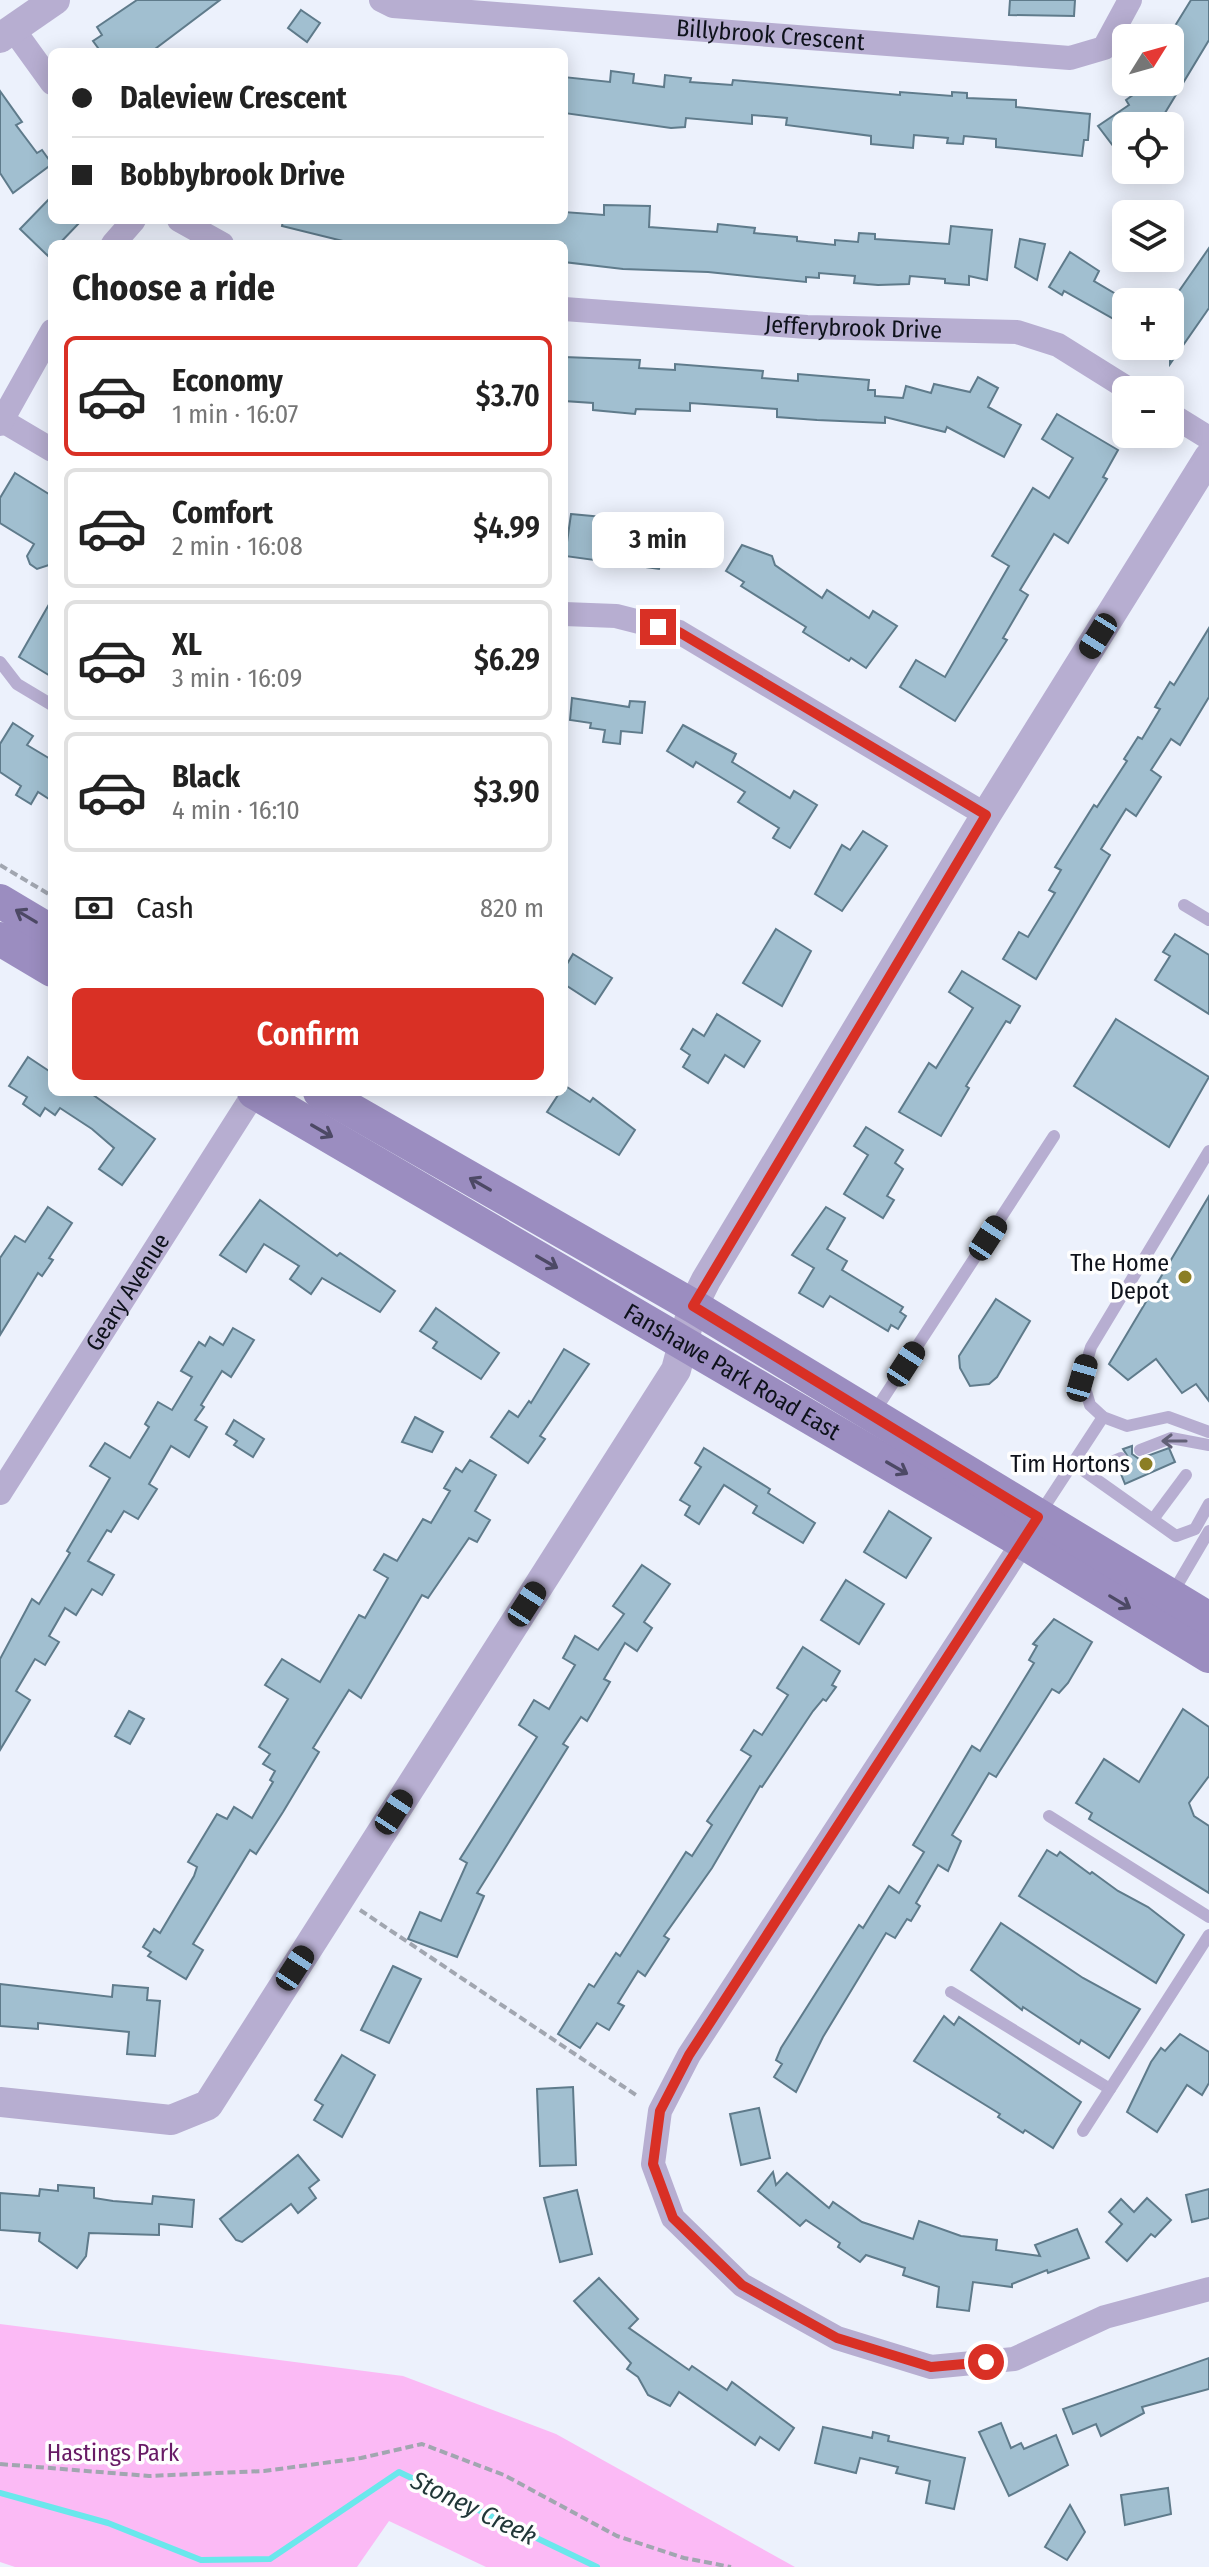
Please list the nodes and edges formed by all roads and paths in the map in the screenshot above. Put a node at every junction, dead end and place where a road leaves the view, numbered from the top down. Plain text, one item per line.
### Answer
1 (55, 0) edge
2 (381, 0) edge
3 (1130, 0) edge
4 (7, 33) edge
5 (48, 79) edge
6 (130, 224) edge
7 (186, 224) edge
8 (116, 240) edge
9 (215, 240) edge
10 (568, 309) edge
11 (48, 338) edge
12 (1112, 379) edge
13 (1, 422) edge
14 (1184, 423) edge
15 (1209, 438) edge
16 (48, 448) edge
17 (1209, 457) edge
18 (568, 614) edge
19 (0, 662) edge
20 (48, 703) edge
21 (986, 815) junction
22 (0, 865) edge
23 (48, 894) edge
24 (0, 901) edge
25 (1184, 905) dead end
26 (1209, 920) edge
27 (48, 930) edge
28 (0, 939) edge
29 (48, 968) edge
30 (252, 1096) edge
31 (262, 1096) edge
32 (327, 1096) edge
33 (1054, 1136) dead end
34 (1209, 1151) edge
35 (693, 1306) junction
36 (685, 1343) junction
37 (1103, 1417) junction
38 (864, 1430) junction
39 (1209, 1432) edge
40 (1209, 1445) edge
41 (1140, 1450) dead end
42 (1121, 1458) dead end
43 (1073, 1463) junction
44 (1088, 1472) junction
45 (1186, 1475) dead end
46 (0, 1493) edge
47 (1209, 1504) edge
48 (1154, 1518) junction
49 (1030, 1530) junction
50 (1209, 1531) edge
51 (1171, 1596) junction
52 (1209, 1619) edge
53 (1209, 1656) edge
54 (1049, 1816) dead end
55 (360, 1910) dead end
56 (1209, 1917) edge
57 (1209, 1935) edge
58 (951, 1992) dead end
59 (1110, 2089) junction
60 (636, 2095) dead end
61 (0, 2102) edge
62 (1083, 2131) dead end
63 (1209, 2289) edge
64 (0, 2464) edge
65 (731, 2567) edge

1 - 4 street
2 - 3 street, Billybrook Crescent
4 - 5 street
6 - 8 street
7 - 9 street
10 - 12 street, Jefferybrook Drive
11 - 13 street
13 - 16 street
14 - 15 street
17 - 21 street
18 - 21 street
19 - 20 lane
21 - 35 street
22 - 23 path
27 -> 24 main road
25 - 26 lane
28 - 29 main road
30 - 46 street, Geary Avenue
31 -> 36 main road, Fanshawe Park Road East
35 -> 32 main road, Fanshawe Park Road East
33 - 38 lane
34 - 37 lane
35 - 36 street
35 - 38 main road, Fanshawe Park Road East
36 - 38 main road, Fanshawe Park Road East
36 - 61 street
37 - 39 lane
37 - 43 lane
38 - 49 main road, Fanshawe Park Road East
40 -> 41 lane
42 - 44 lane
43 - 44 lane
43 - 49 lane
44 - 48 lane
45 - 48 lane
47 - 48 lane
49 - 51 main road, Fanshawe Park Road East
49 -> 53 main road, Fanshawe Park Road East
49 - 63 street
50 - 51 lane
51 - 52 main road, Fanshawe Park Road East
54 - 56 lane
55 - 60 path
57 - 59 lane
58 - 59 lane
59 - 62 lane
64 - 65 path

